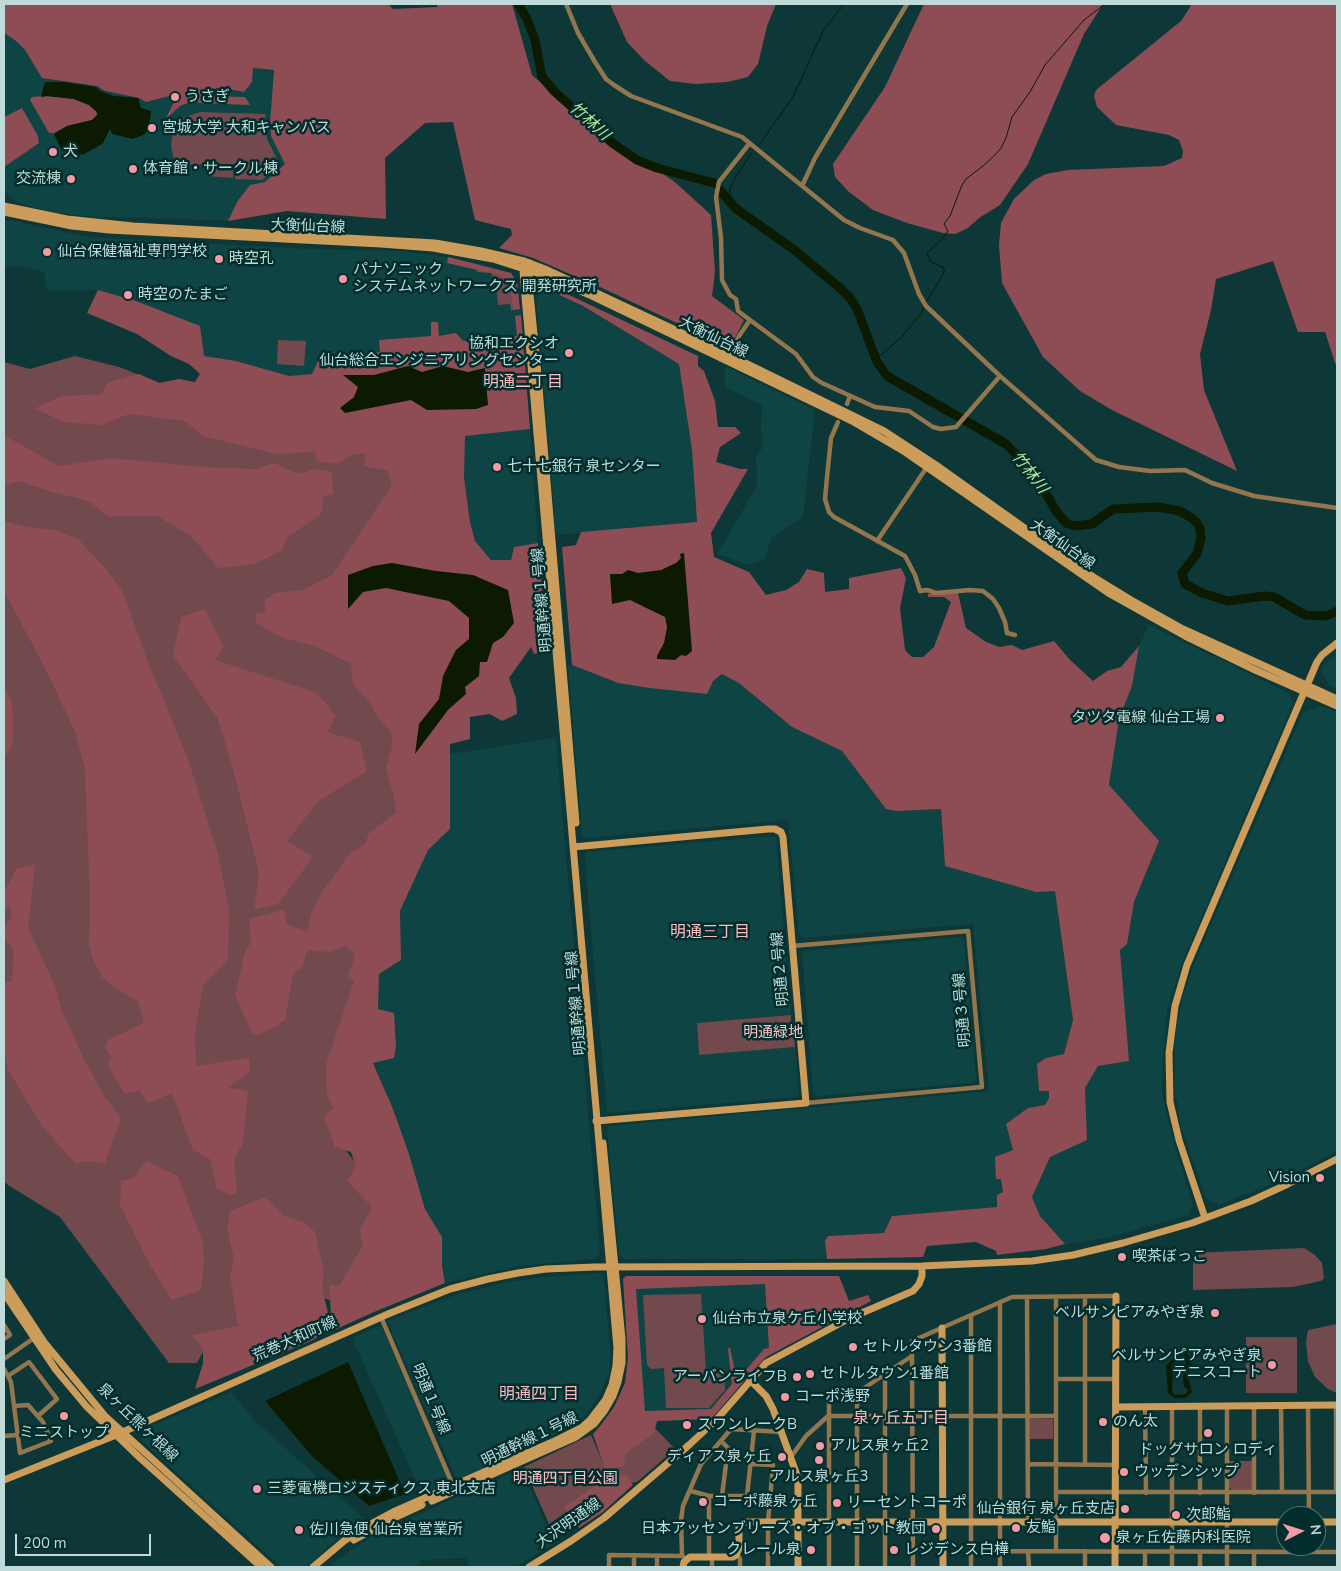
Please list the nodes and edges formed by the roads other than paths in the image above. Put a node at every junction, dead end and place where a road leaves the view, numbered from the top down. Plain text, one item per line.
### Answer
1 (566, 4) edge
2 (907, 4) edge
3 (749, 144) junction
4 (802, 186) junction
5 (4, 206) edge
6 (4, 212) edge
7 (526, 266) junction
8 (750, 320) junction
9 (731, 356) junction
10 (1000, 376) junction
11 (850, 396) junction
12 (846, 404) dead end
13 (838, 422) dead end
14 (927, 467) junction
15 (1337, 508) edge
16 (877, 541) junction
17 (1015, 635) dead end
18 (1337, 643) edge
19 (1306, 689) junction
20 (1337, 699) edge
21 (1337, 706) edge
22 (575, 847) junction
23 (792, 946) junction
24 (806, 1103) junction
25 (599, 1121) junction
26 (1337, 1159) edge
27 (1205, 1218) junction
28 (922, 1266) junction
29 (612, 1267) junction
30 (4, 1281) edge
31 (4, 1293) edge
32 (1085, 1296) junction
33 (1116, 1296) joint
34 (1027, 1297) junction
35 (1056, 1297) junction
36 (1000, 1302) junction
37 (971, 1316) junction
38 (381, 1317) junction
39 (4, 1325) edge
40 (942, 1328) junction
41 (34, 1338) junction
42 (4, 1339) edge
43 (912, 1356) junction
44 (4, 1359) edge
45 (4, 1369) edge
46 (885, 1374) junction
47 (8, 1376) junction
48 (1056, 1379) junction
49 (1085, 1379) junction
50 (1116, 1379) junction
51 (750, 1380) junction
52 (829, 1395) dead end
53 (1281, 1405) junction
54 (1308, 1405) junction
55 (1337, 1405) edge
56 (14, 1406) junction
57 (1145, 1406) junction
58 (1172, 1406) junction
59 (1200, 1406) junction
60 (1228, 1406) junction
61 (1254, 1406) junction
62 (1116, 1407) junction
63 (857, 1415) junction
64 (885, 1415) junction
65 (913, 1415) junction
66 (1027, 1415) junction
67 (38, 1416) junction
68 (828, 1416) junction
69 (942, 1416) junction
70 (971, 1416) junction
71 (1000, 1416) junction
72 (1056, 1416) junction
73 (754, 1431) junction
74 (782, 1432) junction
75 (119, 1433) junction
76 (17, 1434) junction
77 (4, 1436) edge
78 (721, 1441) junction
79 (791, 1457) junction
80 (751, 1464) junction
81 (1028, 1464) junction
82 (1056, 1465) junction
83 (1085, 1465) junction
84 (1115, 1465) junction
85 (4, 1480) edge
86 (454, 1488) junction
87 (690, 1491) junction
88 (1056, 1492) junction
89 (1115, 1492) junction
90 (1282, 1492) junction
91 (1309, 1492) junction
92 (1337, 1492) edge
93 (1146, 1493) junction
94 (1172, 1493) junction
95 (1200, 1493) junction
96 (1227, 1493) junction
97 (1254, 1493) junction
98 (709, 1496) junction
99 (722, 1496) junction
100 (1309, 1506) edge
101 (913, 1521) junction
102 (943, 1521) junction
103 (768, 1522) junction
104 (798, 1522) junction
105 (829, 1522) junction
106 (857, 1522) junction
107 (885, 1522) junction
108 (971, 1522) junction
109 (1000, 1522) junction
110 (1028, 1522) junction
111 (1056, 1522) junction
112 (1115, 1522) junction
113 (1172, 1522) junction
114 (1227, 1522) junction
115 (1276, 1522) edge
116 (1000, 1551) junction
117 (1028, 1551) junction
118 (1056, 1551) junction
119 (1085, 1551) junction
120 (1276, 1551) edge
121 (1116, 1552) junction
122 (1145, 1552) junction
123 (1172, 1552) junction
124 (1200, 1552) junction
125 (1227, 1552) junction
126 (1254, 1552) junction
127 (737, 1554) junction
128 (634, 1555) junction
129 (657, 1556) junction
130 (684, 1557) junction
131 (710, 1557) junction
132 (262, 1567) edge
133 (270, 1567) edge
134 (313, 1567) edge
135 (320, 1567) edge
136 (529, 1567) edge
137 (609, 1567) edge
138 (634, 1567) edge
139 (657, 1567) edge
140 (683, 1567) edge
141 (712, 1567) edge
142 (740, 1567) edge
143 (768, 1567) edge
144 (798, 1567) edge
145 (829, 1567) edge
146 (857, 1567) edge
147 (885, 1567) edge
148 (913, 1567) edge
149 (943, 1567) edge
150 (971, 1567) edge
151 (1000, 1567) edge
152 (1029, 1567) edge
153 (1085, 1567) edge
154 (1115, 1567) edge
155 (1145, 1567) edge
156 (1172, 1567) edge
157 (1200, 1567) edge
158 (1227, 1567) edge
159 (1254, 1567) edge

1 - 3 street
2 - 4 street
3 - 4 street
3 - 8 street
4 - 10 street
5 - 7 street, 大衡仙台線
6 - 7 street, 大衡仙台線
7 - 9 street, 大衡仙台線
7 - 14 street, 大衡仙台線
7 - 22 street, 明通幹線１号線
8 - 9 street
8 - 11 street
9 - 19 street, 大衡仙台線
10 - 11 street
10 - 15 street
11 - 12 street
13 - 16 street
14 - 16 street
14 - 19 street, 大衡仙台線
16 - 17 street
18 - 19 street
19 - 20 street, 大衡仙台線
19 - 21 street, 大衡仙台線
19 - 27 street
22 - 23 street, 明通２号線
22 - 25 street, 明通幹線１号線
23 - 24 street, 明通２号線
23 - 24 street, 明通３号線
24 - 25 street
25 - 29 street, 明通幹線１号線
26 - 27 street, 荒巻大和町線
27 - 28 street, 荒巻大和町線
28 - 29 street, 荒巻大和町線
28 - 51 street, 大沢明通線
29 - 38 street, 荒巻大和町線
29 - 86 street, 明通幹線１号線
30 - 75 street, 泉ヶ丘熊ヶ根線
31 - 41 street, 泉ヶ丘熊ヶ根線
32 - 33 street
32 - 35 street
32 - 49 street
33 - 50 street
34 - 35 street
34 - 36 street
34 - 66 street
35 - 48 street
36 - 37 street
36 - 71 street
37 - 40 street
37 - 70 street
38 - 75 street, 荒巻大和町線
38 - 86 street, 明通１号線
39 - 42 street
40 - 43 street
40 - 69 street
41 - 44 street
41 - 75 street, 泉ヶ丘熊ヶ根線
43 - 46 street
43 - 65 street
45 - 47 street
46 - 63 street
46 - 64 street
47 - 56 street
47 - 67 street
48 - 49 street
48 - 72 street
49 - 50 street
49 - 83 street
50 - 62 street
51 - 74 street
51 - 136 street, 大沢明通線
52 - 68 street
53 - 54 street
53 - 61 street
53 - 90 street
54 - 55 street
54 - 91 street
55 - 92 street
56 - 67 street
56 - 76 street
57 - 58 street
57 - 62 street
57 - 93 street
58 - 59 street
58 - 94 street
59 - 60 street
59 - 95 street
60 - 61 street
60 - 96 street
61 - 97 street
62 - 84 street
63 - 64 street
63 - 68 street
63 - 106 street
64 - 65 street
64 - 107 street
65 - 69 street
65 - 101 street
66 - 71 street
66 - 72 street
66 - 81 street
67 - 76 street
68 - 79 street
68 - 105 street
69 - 70 street
69 - 102 street
70 - 71 street
70 - 108 street
71 - 109 street
72 - 82 street
73 - 74 street
73 - 78 street
73 - 80 street
74 - 79 street
75 - 85 street, 荒巻大和町線
75 - 132 street, 泉ヶ丘熊ヶ根線
75 - 133 street, 泉ヶ丘熊ヶ根線
76 - 77 street
78 - 87 street
78 - 99 street
79 - 104 street
80 - 99 street
80 - 103 street
81 - 82 street
81 - 110 street
82 - 83 street
82 - 88 street
83 - 84 street
84 - 89 street
86 - 134 street
86 - 135 street
87 - 98 street
87 - 130 street
88 - 89 street
88 - 111 street
89 - 93 street
89 - 112 street
90 - 91 street
90 - 97 street
91 - 92 street
91 - 100 street
93 - 94 street
94 - 95 street
94 - 113 street
95 - 96 street
96 - 97 street
96 - 114 street
98 - 99 street
98 - 131 street
101 - 102 street
101 - 107 street
101 - 148 street
102 - 108 street
102 - 149 street
103 - 104 street
103 - 127 street
103 - 143 street
104 - 105 street
104 - 144 street
105 - 106 street
105 - 145 street
106 - 107 street
106 - 146 street
107 - 147 street
108 - 109 street
108 - 150 street
109 - 110 street
109 - 116 street
110 - 111 street
111 - 112 street
111 - 118 street
112 - 113 street
112 - 121 street
113 - 114 street
113 - 123 street
114 - 115 street
114 - 125 street
116 - 117 street
116 - 151 street
117 - 118 street
117 - 152 street
118 - 119 street
119 - 121 street
119 - 153 street
120 - 126 street
121 - 122 street
121 - 154 street
122 - 123 street
122 - 155 street
123 - 124 street
123 - 156 street
124 - 125 street
124 - 157 street
125 - 126 street
125 - 158 street
126 - 159 street
127 - 131 street
127 - 142 street
128 - 129 street
128 - 137 street
128 - 138 street
129 - 130 street
129 - 139 street
130 - 131 street
130 - 140 street
131 - 141 street

